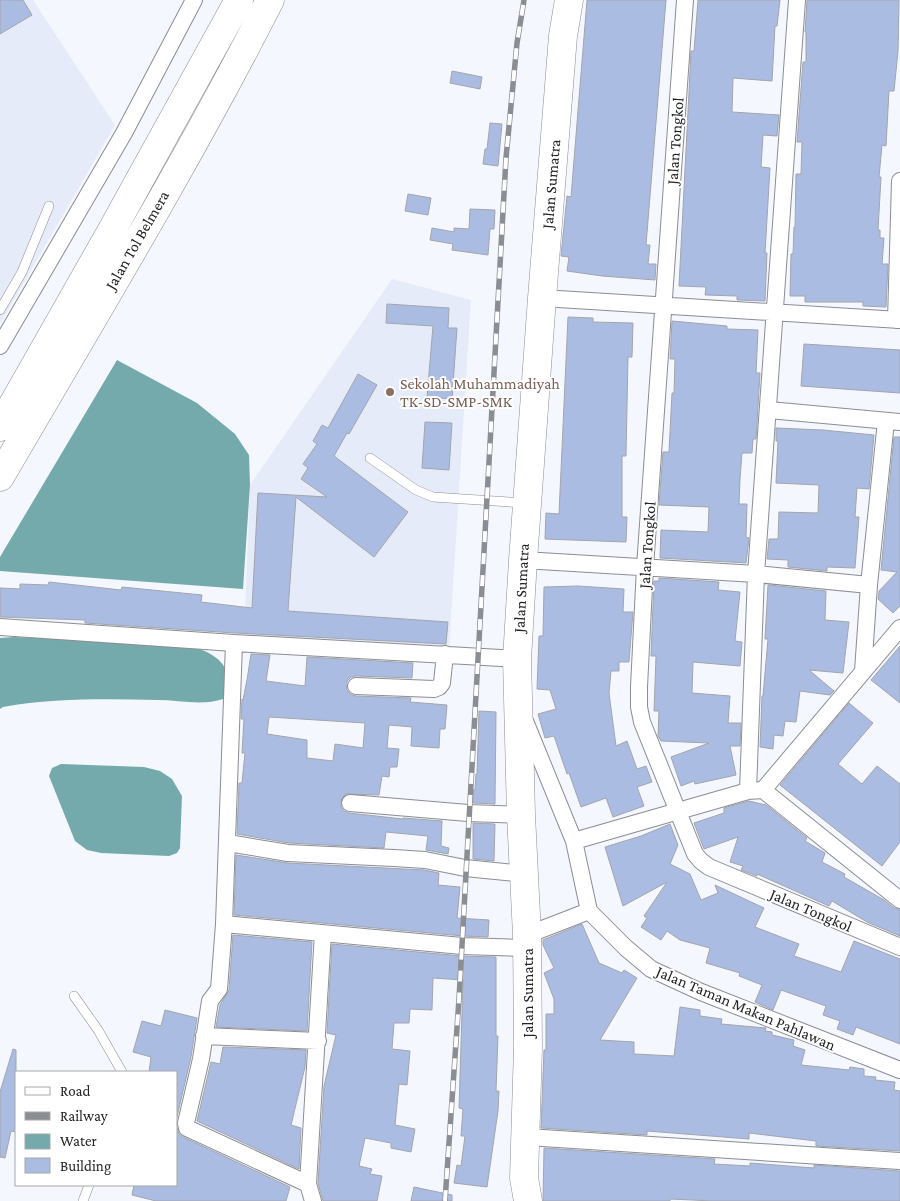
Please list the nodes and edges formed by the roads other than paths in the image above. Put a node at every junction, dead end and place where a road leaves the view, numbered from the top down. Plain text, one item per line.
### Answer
1 (194, 0) edge
2 (239, 0) edge
3 (270, 0) edge
4 (569, 0) edge
5 (685, 0) edge
6 (797, 0) edge
7 (900, 181) edge
8 (49, 206) dead end
9 (542, 298) junction
10 (664, 304) junction
11 (0, 310) edge
12 (775, 312) junction
13 (898, 320) edge
14 (0, 346) edge
15 (768, 410) junction
16 (893, 422) edge
17 (0, 427) edge
18 (370, 458) dead end
19 (0, 477) edge
20 (527, 503) junction
21 (523, 560) junction
22 (645, 567) junction
23 (756, 574) junction
24 (869, 585) junction
25 (0, 627) edge
26 (900, 628) edge
27 (234, 643) junction
28 (445, 654) junction
29 (517, 659) junction
30 (863, 671) junction
31 (356, 686) dead end
32 (518, 705) junction
33 (756, 791) junction
34 (350, 803) dead end
35 (677, 811) junction
36 (521, 815) junction
37 (574, 841) junction
38 (228, 843) junction
39 (525, 874) junction
40 (900, 900) edge
41 (589, 911) junction
42 (224, 924) junction
43 (323, 933) junction
44 (527, 942) junction
45 (900, 947) edge
46 (74, 996) dead end
47 (204, 1036) junction
48 (318, 1042) junction
49 (900, 1070) edge
50 (121, 1071) edge
51 (527, 1138) junction
52 (900, 1161) edge
53 (308, 1184) junction
54 (89, 1186) edge
55 (523, 1193) edge
56 (82, 1201) edge
57 (313, 1201) edge

1 - 14 street
2 - 17 highway, Jalan Tol Belmera
3 - 19 highway, Jalan Tol Belmera
4 - 9 highway, Jalan Sumatra
5 - 10 street, Jalan Tongkol
6 - 12 street
7 - 13 street
8 - 11 lane
9 - 10 street
9 - 20 highway, Jalan Sumatra
10 - 12 street
10 - 22 street, Jalan Tongkol
12 - 13 street
12 - 15 street
15 - 16 street
15 - 23 street
16 - 24 street
18 - 20 lane
20 - 21 highway, Jalan Sumatra
21 - 22 street
21 - 29 highway, Jalan Sumatra
22 - 23 street
22 - 35 street, Jalan Tongkol
23 - 24 street
23 - 33 street
24 - 30 street
25 - 27 street
26 - 30 street
27 - 28 street
27 - 38 street
28 - 29 street
28 - 31 street
29 - 32 highway, Jalan Sumatra
30 - 33 street
32 - 36 highway, Jalan Sumatra
32 - 37 street
33 - 35 street
33 - 40 street
34 - 36 street
35 - 37 street
35 - 45 street, Jalan Tongkol
36 - 39 highway, Jalan Sumatra
37 - 41 street
38 - 39 street
38 - 42 street
39 - 44 highway, Jalan Sumatra
41 - 44 street
41 - 49 street, Jalan Taman Makan Pahlawan
42 - 43 street
42 - 47 street
43 - 44 street
43 - 48 street
44 - 51 highway, Jalan Sumatra
46 - 50 lane
47 - 48 street
47 - 53 street
48 - 53 street
51 - 52 street
51 - 55 highway, Jalan Sumatra
53 - 57 street
54 - 56 lane

